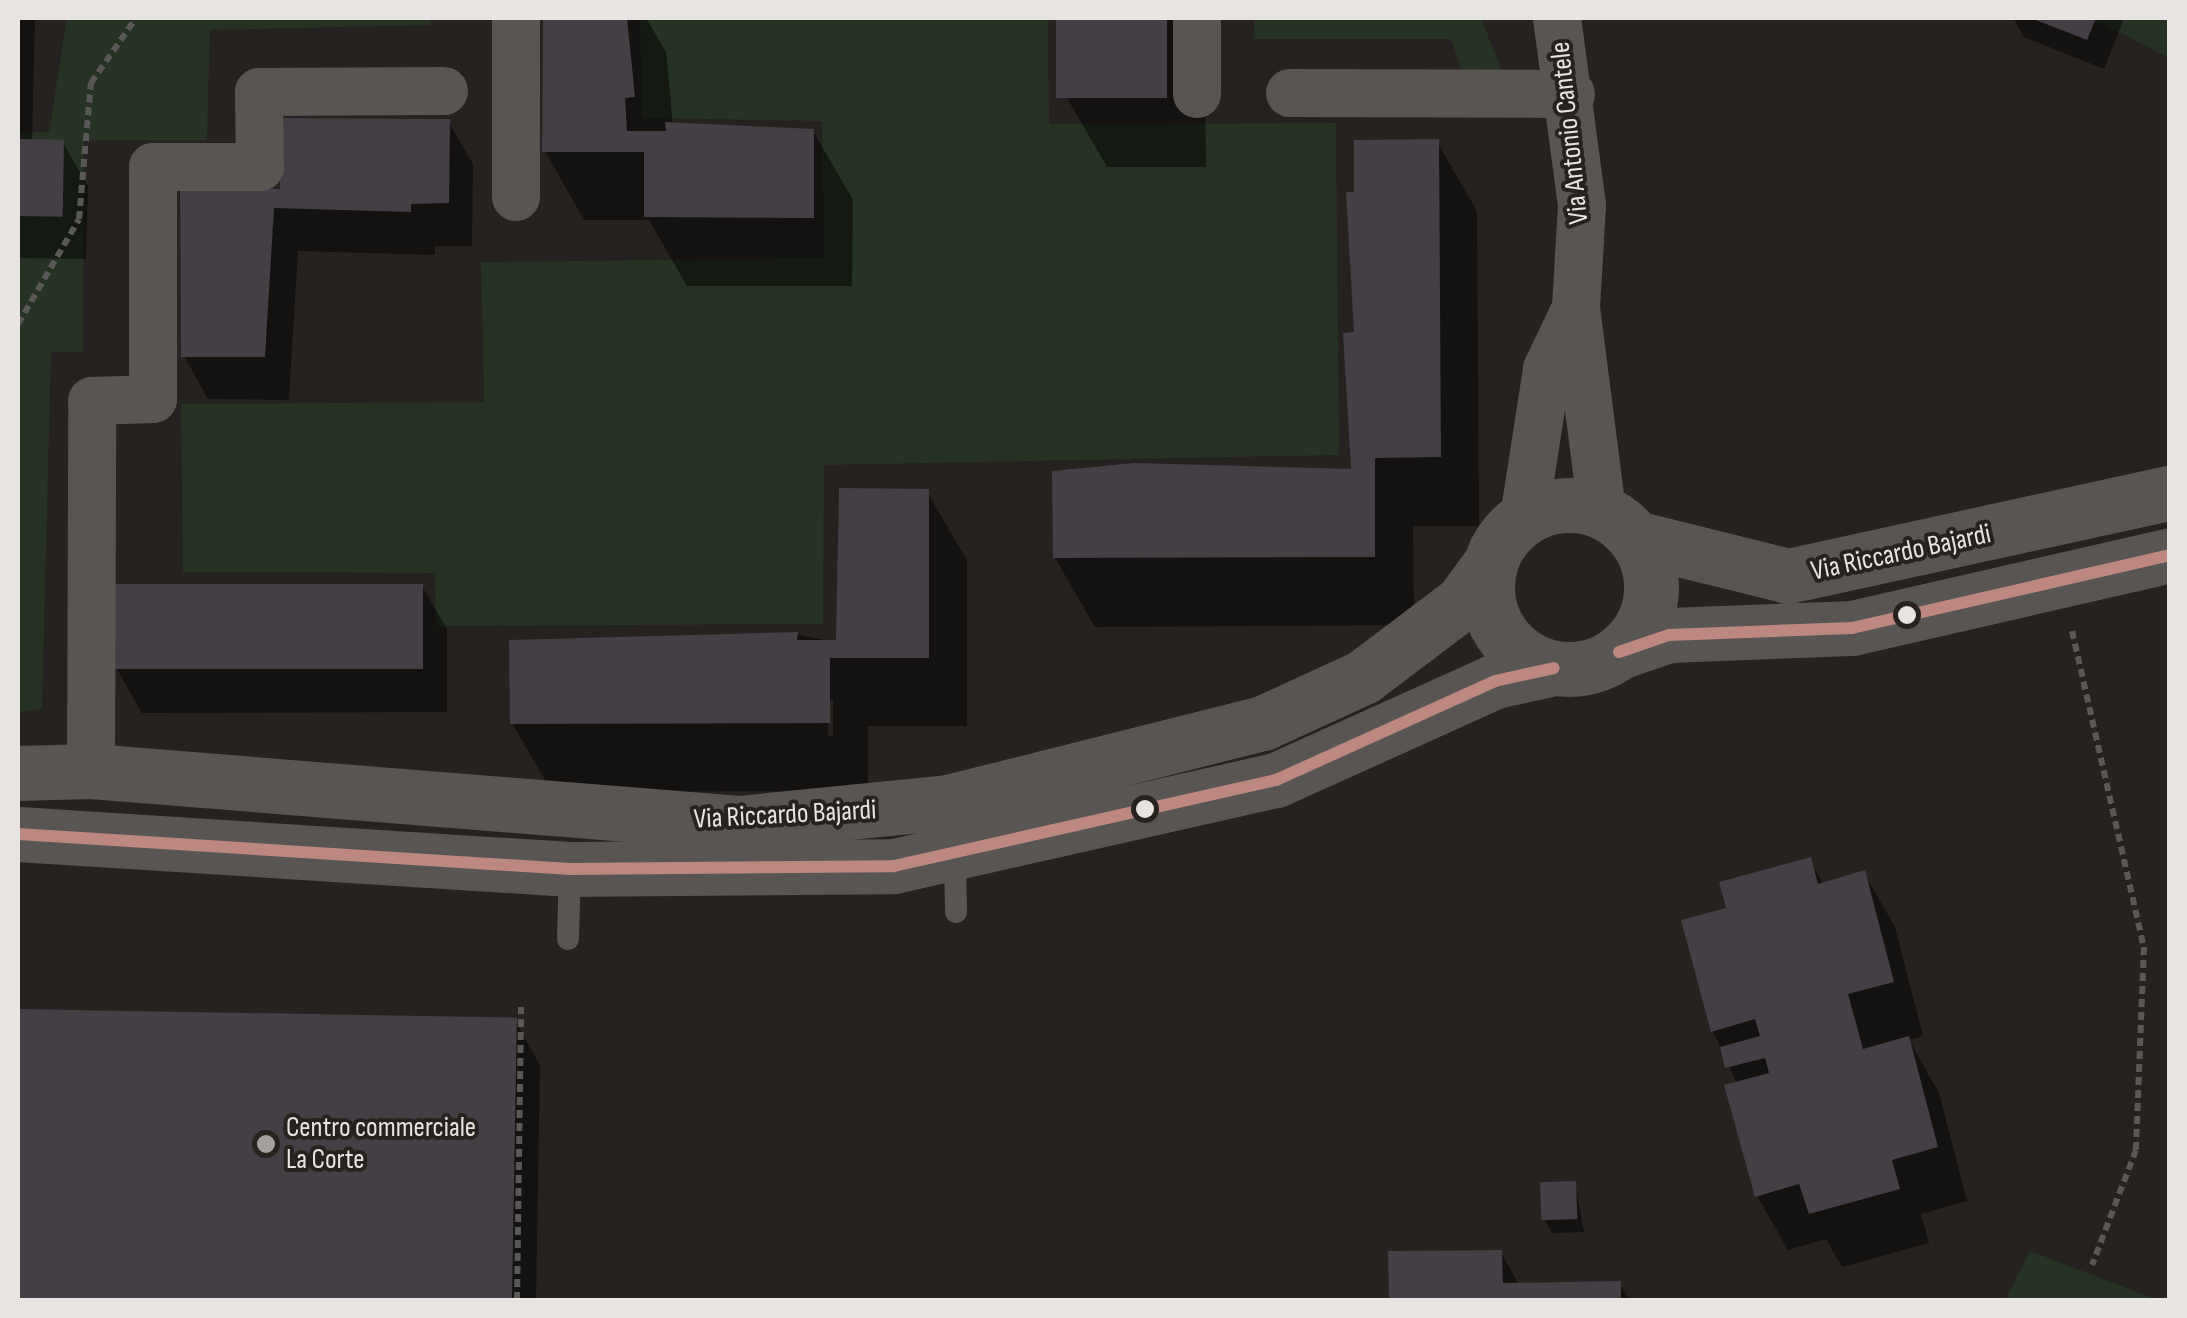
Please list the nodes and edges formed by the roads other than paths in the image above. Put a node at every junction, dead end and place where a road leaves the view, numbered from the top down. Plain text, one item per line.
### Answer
1 (516, 18) edge
2 (1196, 18) edge
3 (1557, 18) edge
4 (444, 91) dead end
5 (1290, 93) dead end
6 (1197, 94) dead end
7 (1571, 94) junction
8 (516, 196) dead end
9 (1576, 308) junction
10 (2170, 493) edge
11 (1524, 518) junction
12 (1618, 525) junction
13 (2170, 556) edge
14 (1490, 564) junction
15 (1619, 652) junction
16 (1554, 668) junction
17 (91, 771) junction
18 (18, 773) edge
19 (18, 834) edge
20 (570, 869) junction
21 (568, 938) dead end

1 - 8 street
2 - 6 street
3 - 7 street, Via Antonio Cantele
4 - 17 street
5 - 7 street
7 - 9 street, Via Antonio Cantele
9 - 11 street, Via Antonio Cantele
9 - 12 street, Via Antonio Cantele
10 - 12 street, Via Riccardo Bajardi
11 - 12 street, Via Riccardo Bajardi
11 - 14 street, Via Riccardo Bajardi
12 - 15 street
13 - 15 street, Via Riccardo Bajardi
14 - 16 street
14 - 17 street, Via Riccardo Bajardi
15 - 16 street, Via Riccardo Bajardi
16 - 20 street, Via Riccardo Bajardi
17 - 18 street, Via Riccardo Bajardi
19 - 20 street, Via Riccardo Bajardi
20 - 21 lane

